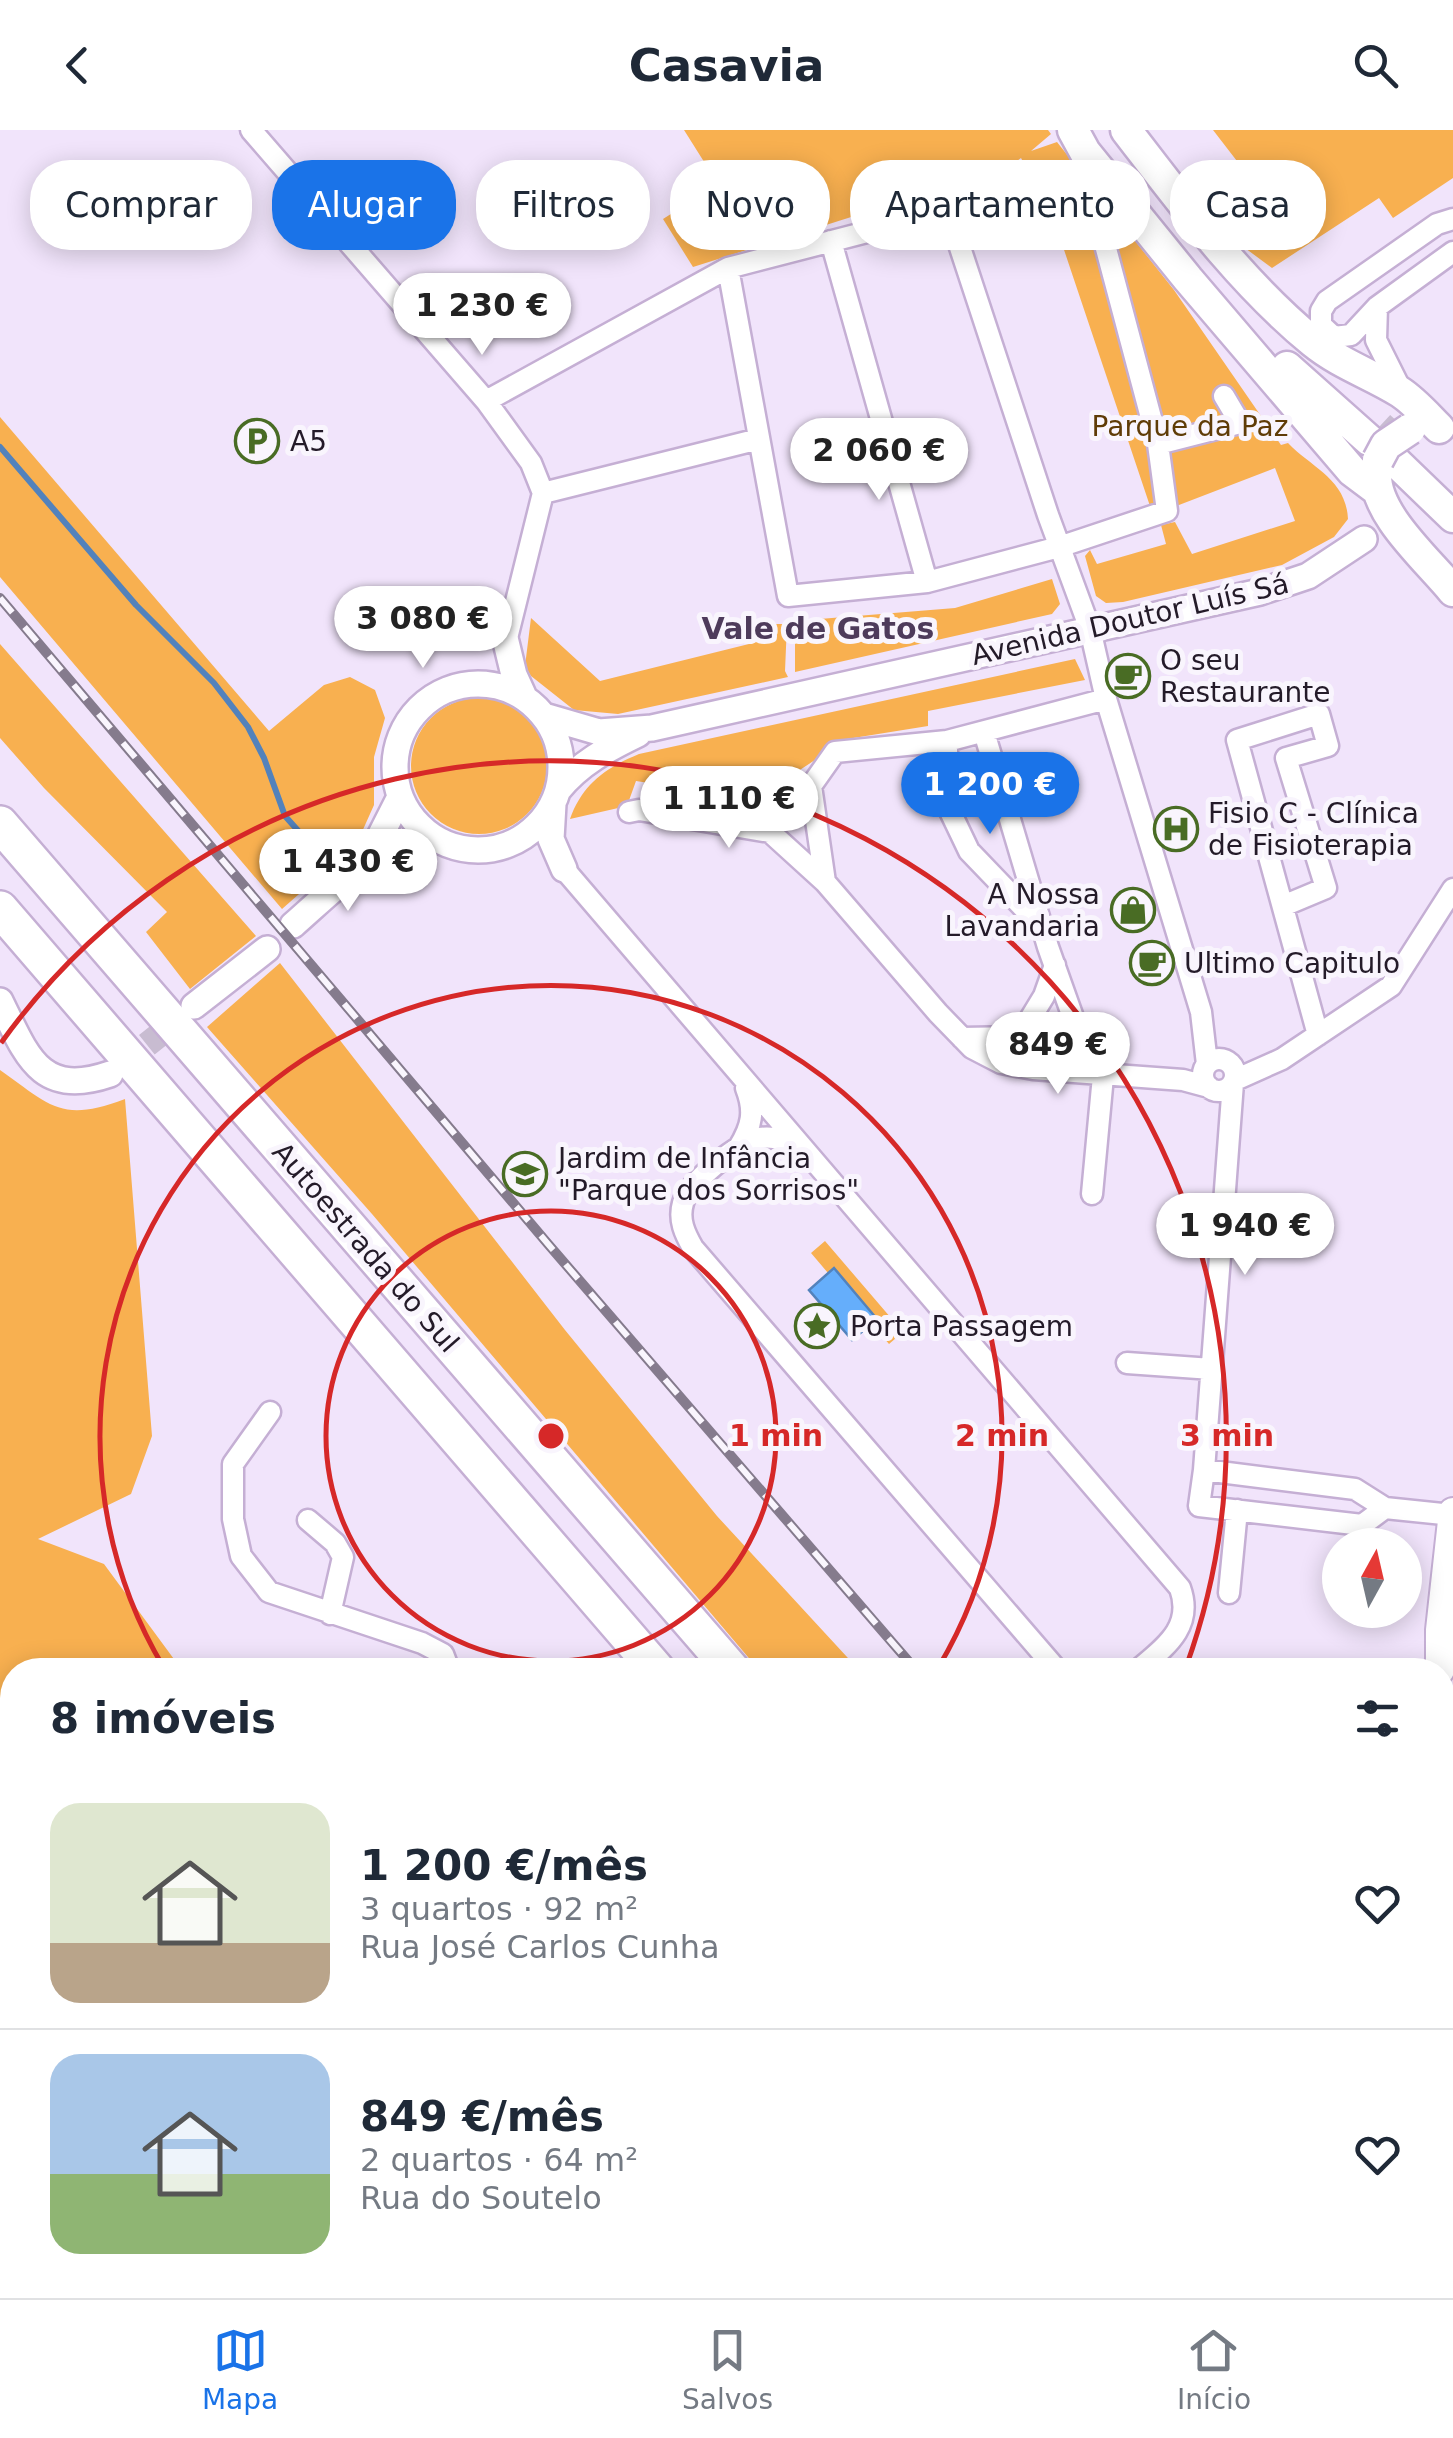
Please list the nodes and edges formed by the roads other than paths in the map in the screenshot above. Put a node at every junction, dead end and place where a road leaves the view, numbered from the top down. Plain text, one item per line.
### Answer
1 (252, 130) edge
2 (1073, 130) edge
3 (1091, 130) edge
4 (1105, 130) edge
5 (1126, 130) edge
6 (1453, 218) edge
7 (831, 241) junction
8 (1106, 250) edge
9 (1453, 252) edge
10 (728, 268) junction
11 (1376, 308) junction
12 (1403, 394) junction
13 (1224, 396) dead end
14 (486, 401) junction
15 (759, 439) junction
16 (1158, 444) junction
17 (1401, 446) edge
18 (543, 492) junction
19 (1453, 495) edge
20 (1453, 516) edge
21 (1364, 540) junction
22 (1059, 547) junction
23 (1421, 552) junction
24 (926, 582) junction
25 (1453, 590) edge
26 (1090, 629) junction
27 (506, 642) junction
28 (468, 684) junction
29 (524, 697) junction
30 (1106, 699) junction
31 (544, 716) junction
32 (652, 728) junction
33 (984, 732) junction
34 (947, 741) junction
35 (400, 797) junction
36 (556, 797) junction
37 (629, 812) dead end
38 (0, 824) edge
39 (436, 838) junction
40 (513, 842) junction
41 (367, 862) junction
42 (564, 869) junction
43 (825, 882) junction
44 (1453, 889) edge
45 (1283, 906) junction
46 (0, 910) edge
47 (292, 924) dead end
48 (1042, 928) junction
49 (267, 948) dead end
50 (1056, 965) junction
51 (0, 1001) edge
52 (194, 1006) tunnel mouth
53 (1318, 1035) junction
54 (962, 1038) junction
55 (1020, 1038) junction
56 (1089, 1053) junction
57 (1221, 1072) junction
58 (110, 1074) tunnel mouth
59 (1103, 1076) junction
60 (742, 1077) junction
61 (739, 1147) junction
62 (804, 1149) junction
63 (1092, 1194) dead end
64 (1127, 1363) dead end
65 (1212, 1369) junction
66 (270, 1412) dead end
67 (1204, 1470) junction
68 (1385, 1508) junction
69 (1238, 1510) junction
70 (1453, 1513) edge
71 (308, 1520) dead end
72 (1230, 1592) dead end
73 (330, 1614) junction
74 (441, 1658) edge
75 (647, 1658) edge
76 (722, 1658) edge
77 (1048, 1658) edge
78 (1151, 1658) edge
79 (1440, 1658) edge

1 - 14 street
2 - 17 main road
3 - 17 main road
4 - 17 main road
5 - 12 main road
6 - 11 street
7 - 10 street
7 - 22 street
7 - 24 street
8 - 16 street
9 - 11 street
10 - 14 street
10 - 15 street
11 - 12 street
12 - 17 main road
13 - 16 street
14 - 18 street
15 - 18 street
15 - 24 street
16 - 22 street
17 - 19 main road
17 - 20 main road
17 - 21 street
17 - 23 main road
18 - 27 street
21 - 23 street
21 - 26 street, Avenida Doutor Luís Sá
22 - 24 street
22 - 26 street
23 - 25 main road
26 - 30 street
26 - 32 street, Avenida Doutor Luís Sá
27 - 28 street
27 - 29 street
28 - 29 street
28 - 35 street
29 - 31 street
30 - 33 street
30 - 57 street
31 - 32 street, Avenida Doutor Luís Sá
31 - 36 street
32 - 36 street, Avenida Doutor Luís Sá
33 - 34 street
33 - 48 street
34 - 43 street
34 - 48 street
35 - 39 street
35 - 41 street
36 - 40 street
36 - 42 street
37 - 43 street
38 - 76 highway, Autoestrada do Sul
39 - 40 street
39 - 41 street
40 - 42 street
41 - 47 street
42 - 60 street
43 - 54 street
44 - 53 street
45 - 45 street
45 - 53 street
46 - 75 highway, Autoestrada do Sul
48 - 50 street
49 - 52 street
50 - 55 street
50 - 56 street
51 - 58 street
53 - 57 street
54 - 55 street
54 - 59 street
55 - 56 street
56 - 59 street
57 - 59 street
57 - 65 street
59 - 63 street
60 - 61 street
60 - 62 street
61 - 62 street
61 - 77 street
62 - 78 street
64 - 65 street
65 - 67 street
66 - 73 street
67 - 68 street
67 - 69 street
68 - 69 street
68 - 70 street
69 - 72 street
70 - 79 main road
71 - 73 street
73 - 74 street

